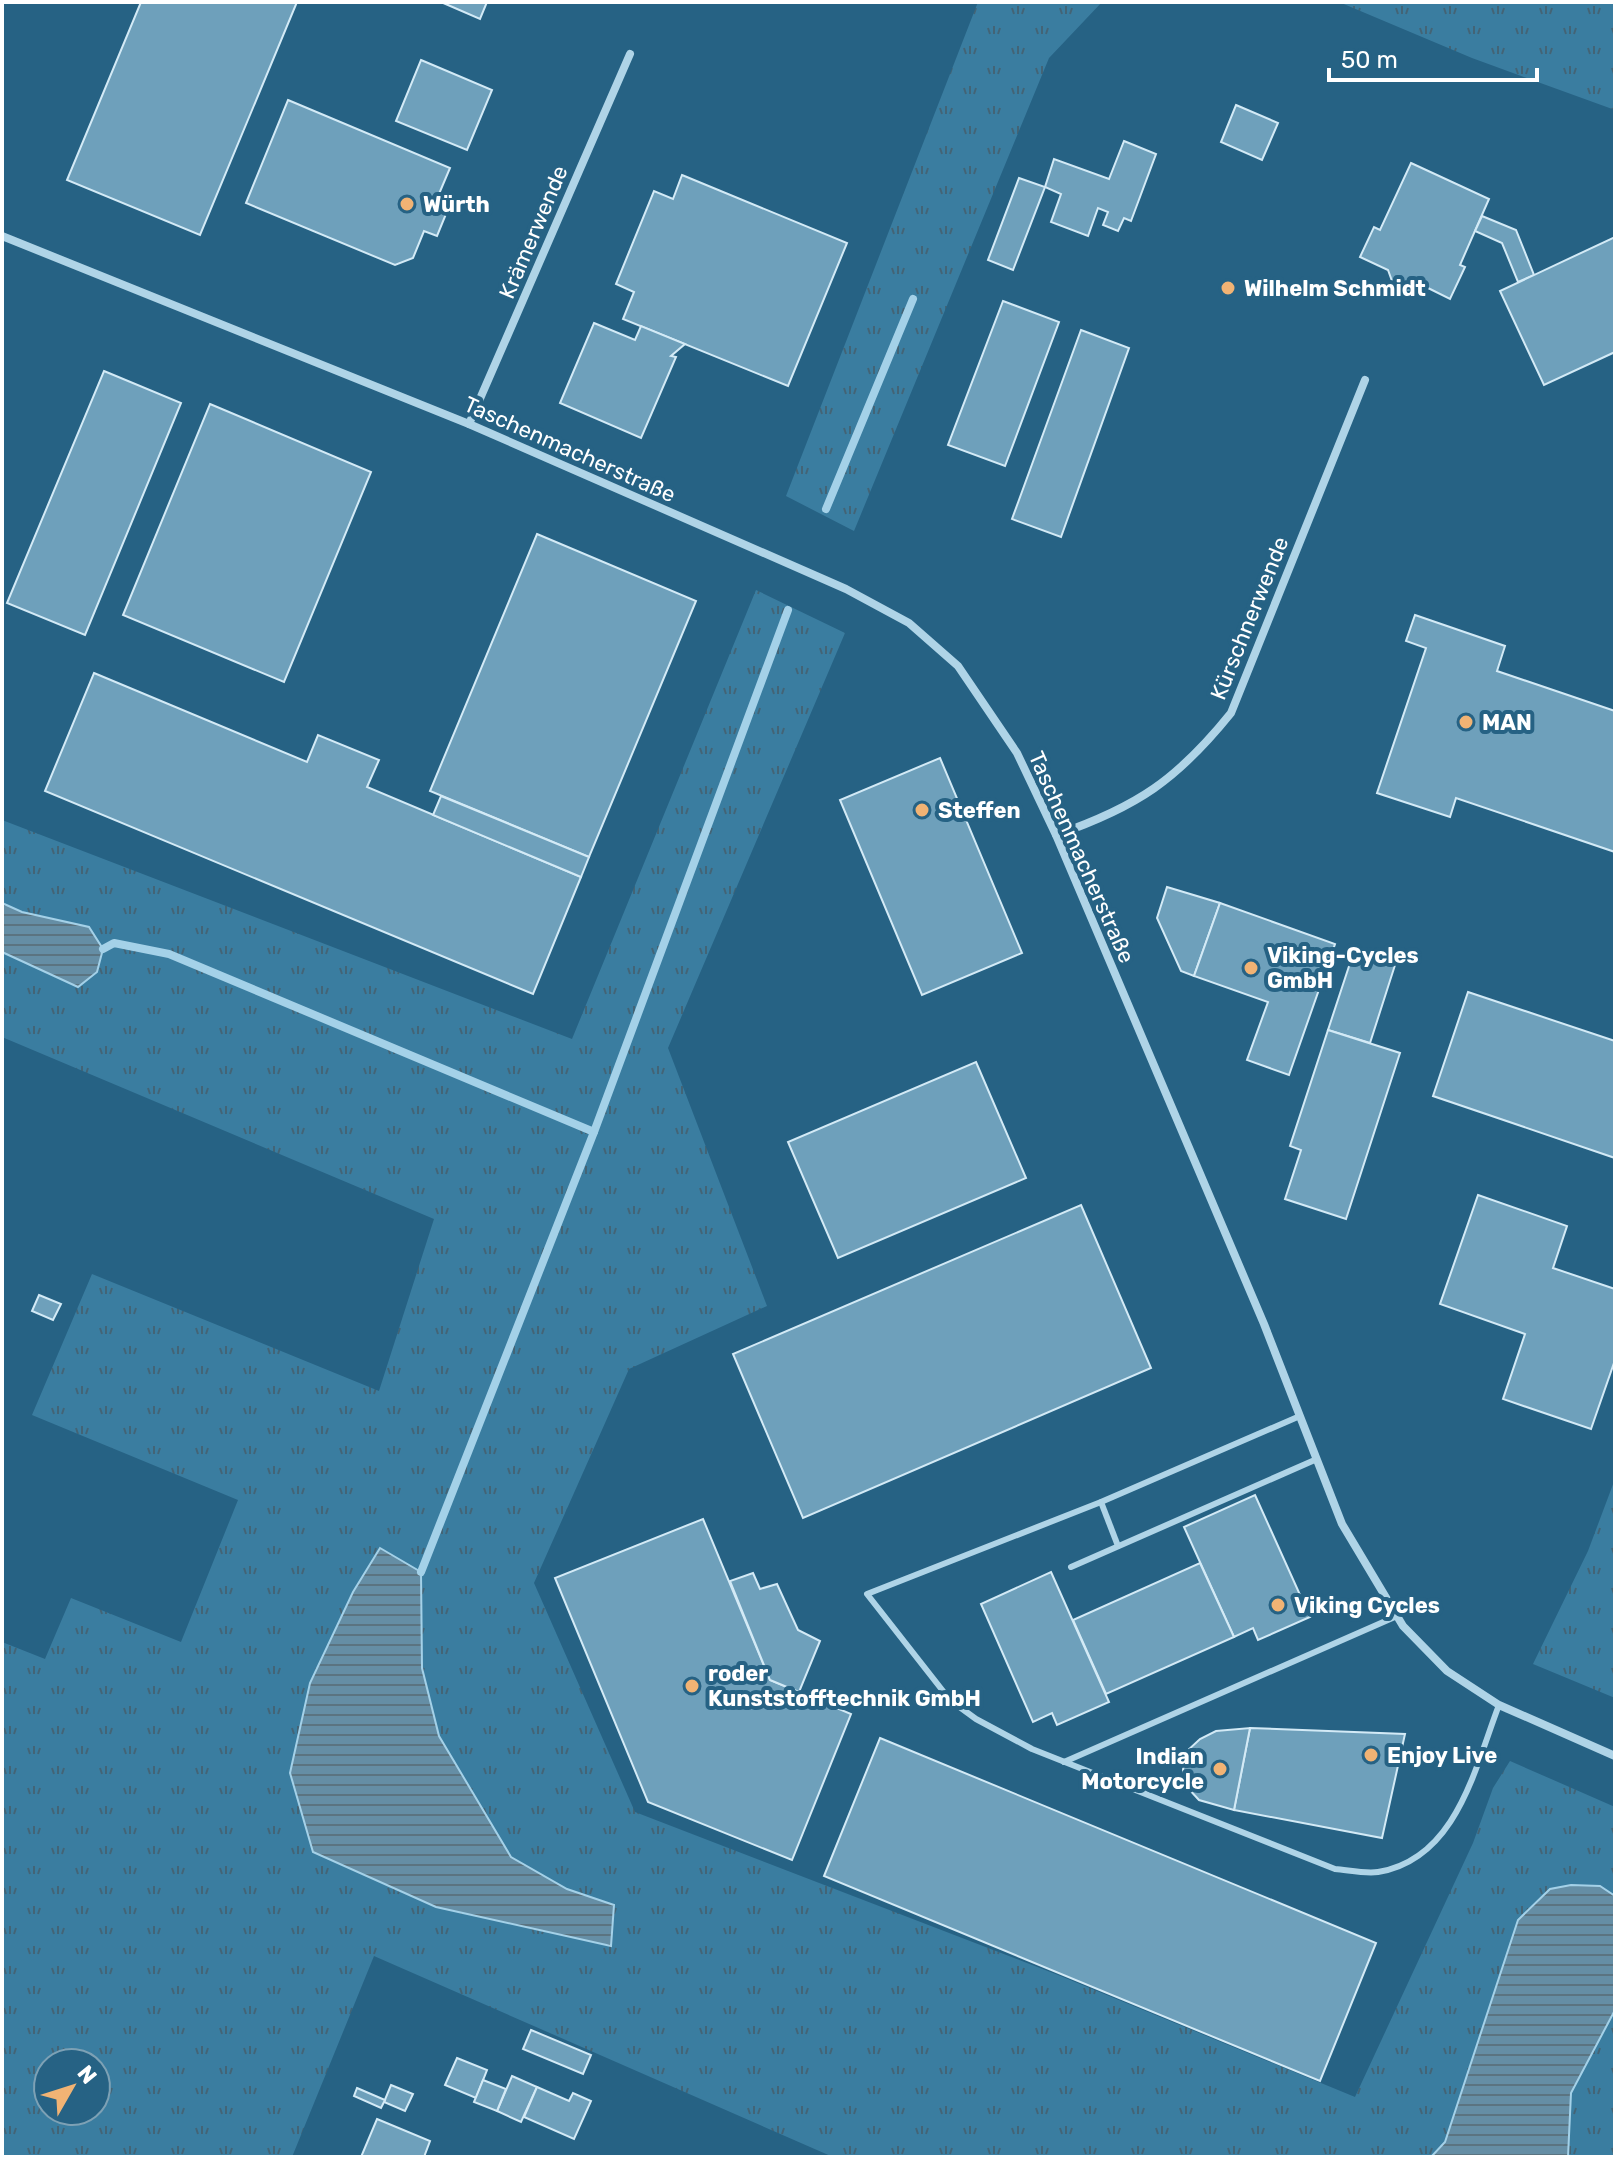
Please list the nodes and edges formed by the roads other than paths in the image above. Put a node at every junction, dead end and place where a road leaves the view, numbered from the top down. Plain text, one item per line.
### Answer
1 (630, 54) dead end
2 (2, 236) edge
3 (1365, 380) dead end
4 (469, 424) junction
5 (1056, 835) junction
6 (1300, 1416) junction
7 (1317, 1459) junction
8 (1101, 1502) junction
9 (1118, 1546) junction
10 (1071, 1567) dead end
11 (1397, 1616) junction
12 (1499, 1705) junction
13 (1615, 1756) edge
14 (1064, 1762) junction

1 - 4 street, Krämerwende
2 - 4 street, Taschenmacherstraße
3 - 5 street, Kürschnerwende
4 - 5 street, Taschenmacherstraße
5 - 6 street, Taschenmacherstraße
6 - 7 street, Taschenmacherstraße
6 - 8 lane
7 - 9 lane
7 - 11 street, Taschenmacherstraße
8 - 9 lane
8 - 14 lane
9 - 10 lane
11 - 12 street, Taschenmacherstraße
11 - 14 lane
12 - 13 street, Taschenmacherstraße
12 - 14 lane

